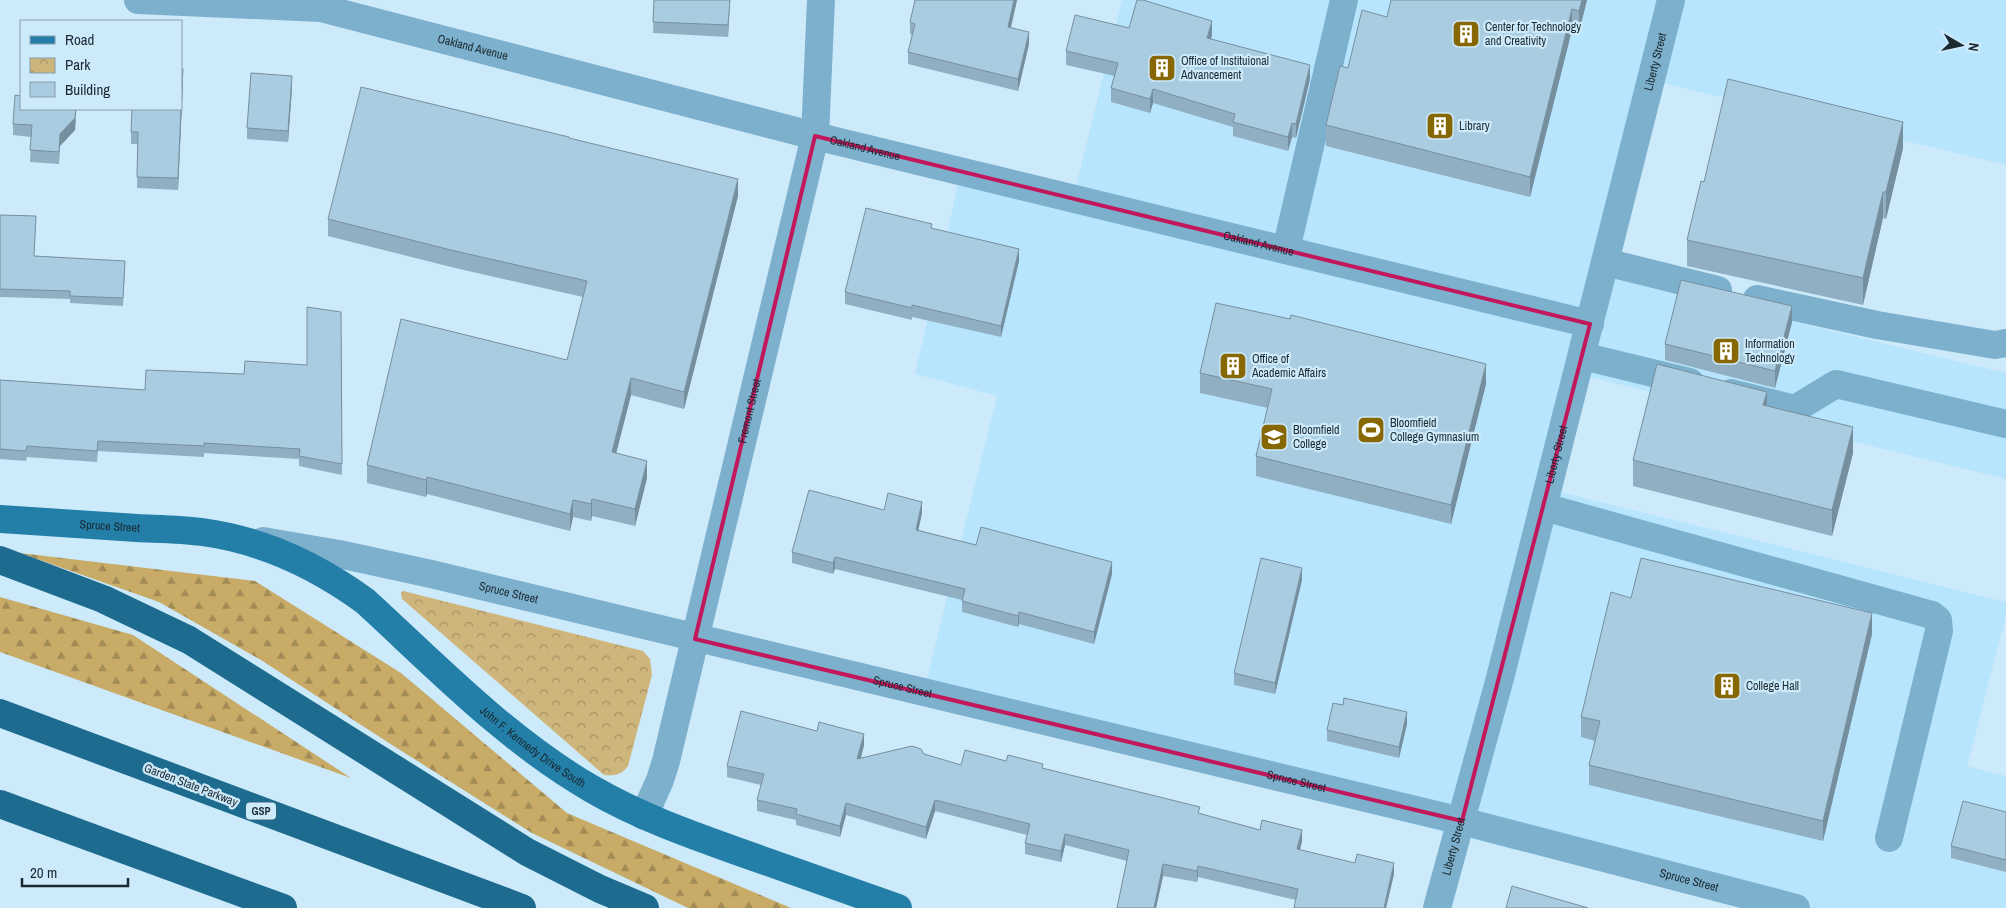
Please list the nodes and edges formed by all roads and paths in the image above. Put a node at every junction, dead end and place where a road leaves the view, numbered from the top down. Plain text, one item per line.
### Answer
1 (138, 0) edge
2 (821, 0) edge
3 (1344, 0) edge
4 (1671, 0) edge
5 (815, 136) junction
6 (1286, 250) junction
7 (1605, 262) junction
8 (1590, 324) junction
9 (2006, 343) edge
10 (1582, 356) junction
11 (2006, 424) edge
12 (1544, 507) junction
13 (0, 519) edge
14 (202, 532) junction
15 (0, 560) edge
16 (695, 638) junction
17 (0, 713) edge
18 (0, 804) edge
19 (644, 816) junction
20 (1462, 822) junction
21 (1889, 838) dead end
22 (283, 908) edge
23 (522, 908) edge
24 (645, 908) edge
25 (898, 908) edge
26 (1437, 908) edge
27 (1796, 908) edge

1 - 5 street, Oakland Avenue
2 - 5 street, Fremont Street
3 - 6 street
4 - 7 street, Liberty Street
5 - 6 street, Oakland Avenue
5 - 16 street, Fremont Street
6 - 8 street, Oakland Avenue
7 - 8 street, Liberty Street
7 - 9 street
8 - 10 street, Liberty Street
10 - 11 street
10 - 12 street, Liberty Street
12 - 20 street, Liberty Street
12 - 21 street
13 - 14 main road, Spruce Street
14 - 16 street, Spruce Street
14 - 19 main road, John F. Kennedy Drive South
15 - 24 highway
16 - 19 street, Fremont Street
16 - 20 street, Spruce Street
17 - 23 highway, Garden State Parkway / GSP
18 - 22 highway
19 - 25 main road, John F. Kennedy Drive South
20 - 26 street, Liberty Street
20 - 27 street, Spruce Street

